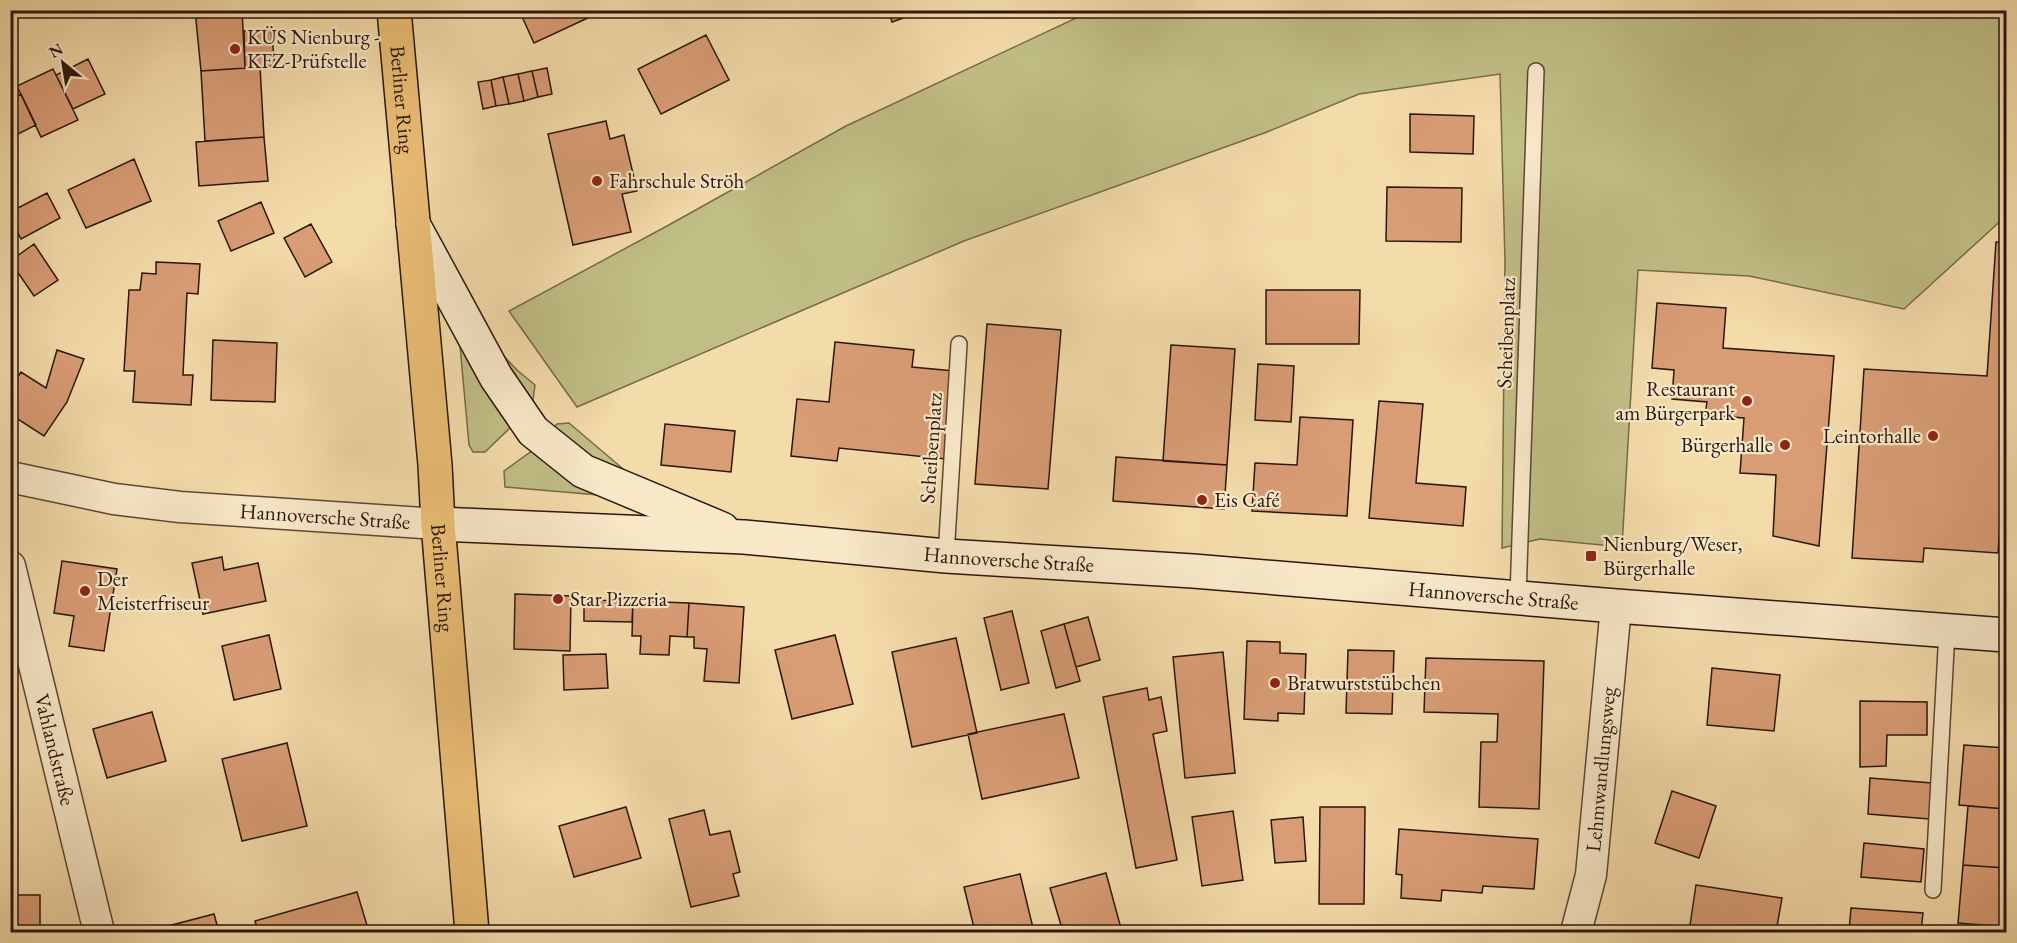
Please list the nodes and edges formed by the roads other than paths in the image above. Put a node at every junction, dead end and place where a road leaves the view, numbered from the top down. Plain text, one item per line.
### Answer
1 (394, 10) edge
2 (1536, 71) dead end
3 (413, 224) junction
4 (959, 344) dead end
5 (10, 477) edge
6 (438, 524) junction
7 (744, 537) junction
8 (946, 556) junction
9 (10, 566) edge
10 (1518, 597) junction
11 (1616, 606) junction
12 (1947, 631) junction
13 (2007, 635) edge
14 (1933, 890) dead end
15 (1574, 932) edge
16 (99, 933) edge
17 (471, 933) edge

1 - 3 main road, Berliner Ring
2 - 10 lane, Scheibenplatz
3 - 6 main road, Berliner Ring
3 - 7 street, Berliner Ring
4 - 8 lane, Scheibenplatz
5 - 6 street, Hannoversche Straße
6 - 7 street, Hannoversche Straße
6 - 17 main road, Berliner Ring
7 - 8 street, Hannoversche Straße
8 - 10 street, Hannoversche Straße
9 - 16 street, Vahlandstraße
10 - 11 street, Hannoversche Straße
11 - 12 street, Hannoversche Straße
11 - 15 street, Lehmwandlungsweg
12 - 13 street, Hannoversche Straße
12 - 14 lane

